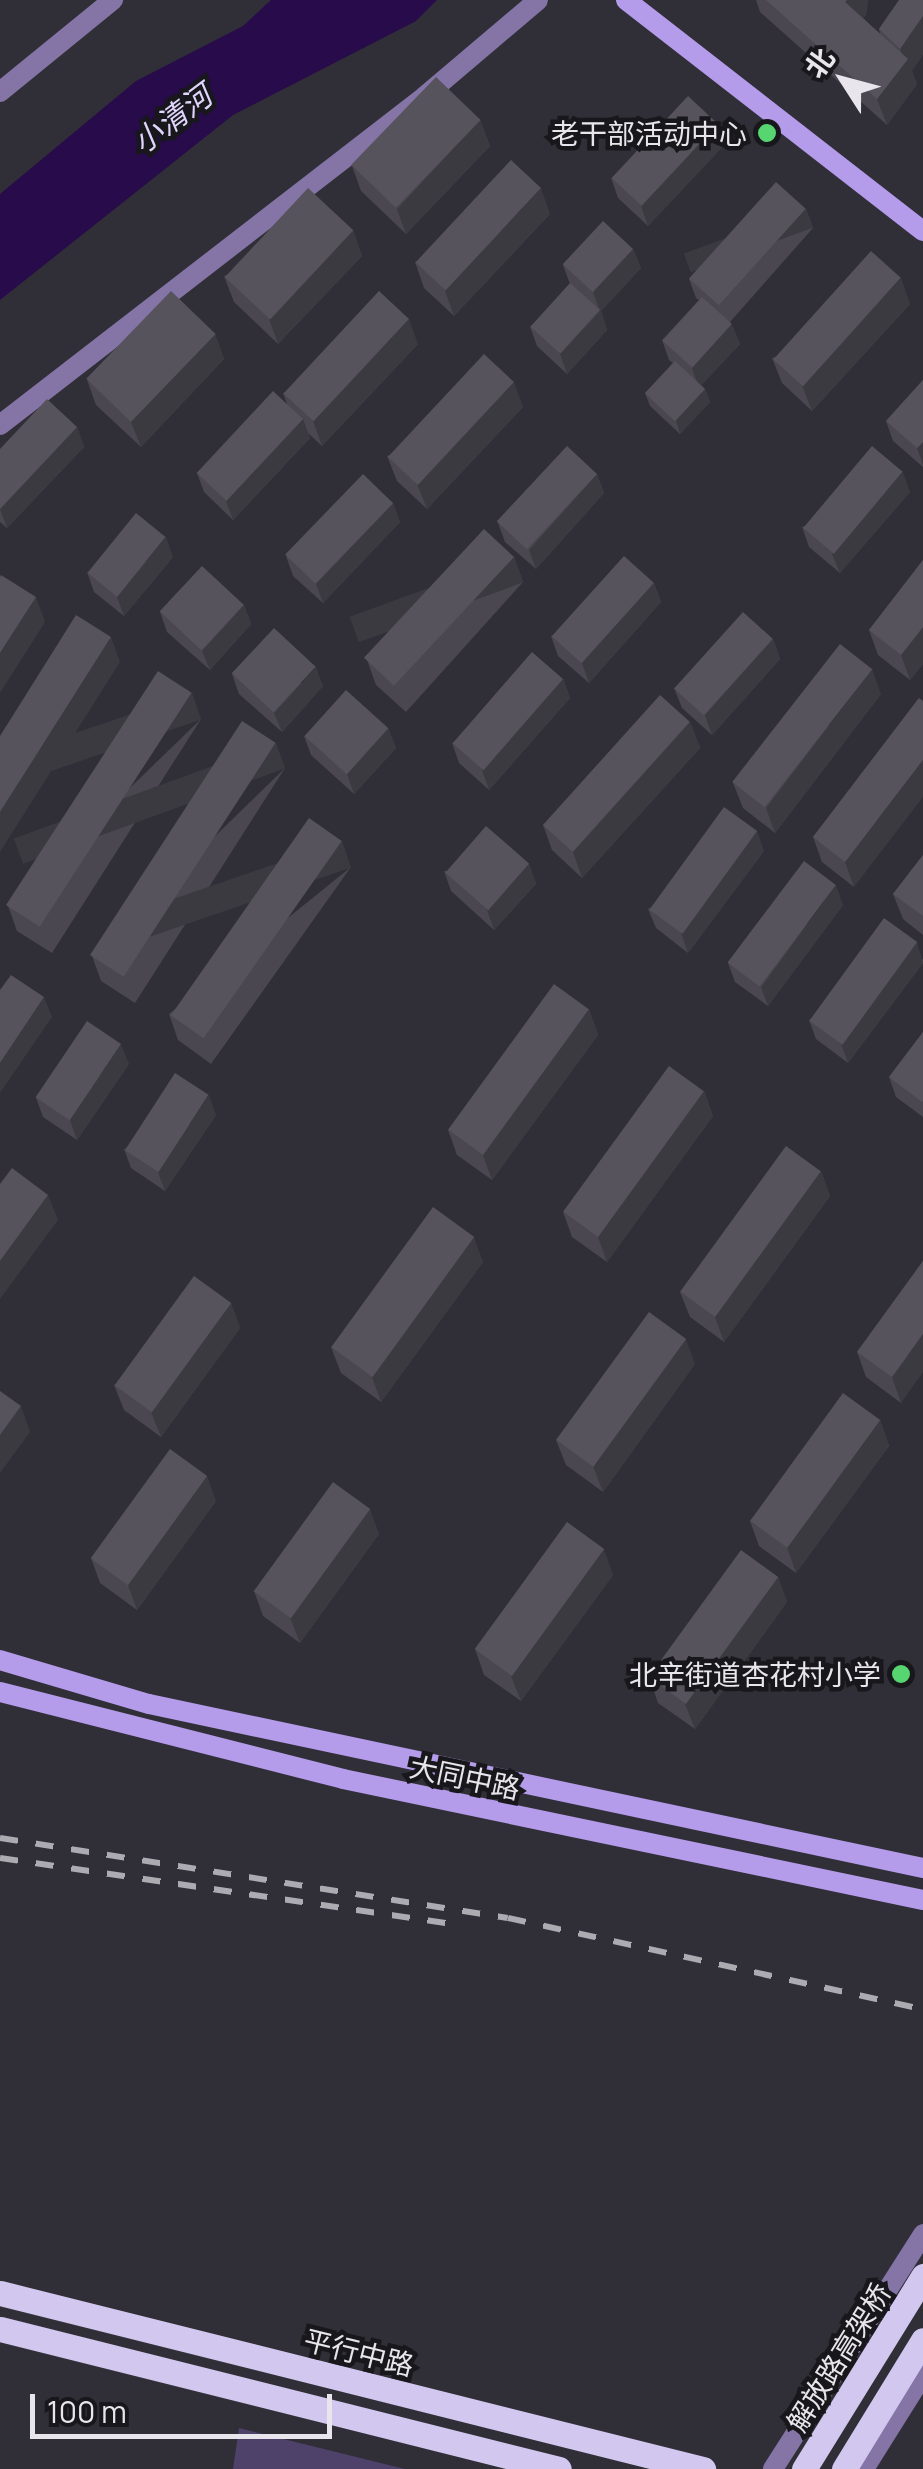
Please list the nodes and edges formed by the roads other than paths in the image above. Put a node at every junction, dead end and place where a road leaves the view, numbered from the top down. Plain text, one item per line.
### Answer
1 (113, 0) edge
2 (538, 0) edge
3 (626, 0) edge
4 (644, 0) edge
5 (659, 22) junction
6 (0, 92) edge
7 (923, 230) edge
8 (0, 425) edge
9 (0, 1660) edge
10 (0, 1692) edge
11 (923, 1868) edge
12 (923, 1900) edge
13 (923, 2234) edge
14 (923, 2276) edge
15 (0, 2293) edge
16 (0, 2329) edge
17 (923, 2340) edge
18 (923, 2376) edge
19 (559, 2469) edge
20 (702, 2469) edge
21 (773, 2469) edge
22 (804, 2469) edge
23 (844, 2469) edge
24 (864, 2469) edge

1 - 6 street
2 - 8 street
3 - 5 main road
4 - 5 main road
5 - 7 main road
9 - 11 main road, 大同中路
10 - 12 main road, 大同中路
13 - 21 street
14 - 22 main road, 解放路高架桥
15 - 20 main road, 平行中路
16 - 19 main road
17 - 23 main road
18 - 24 street

